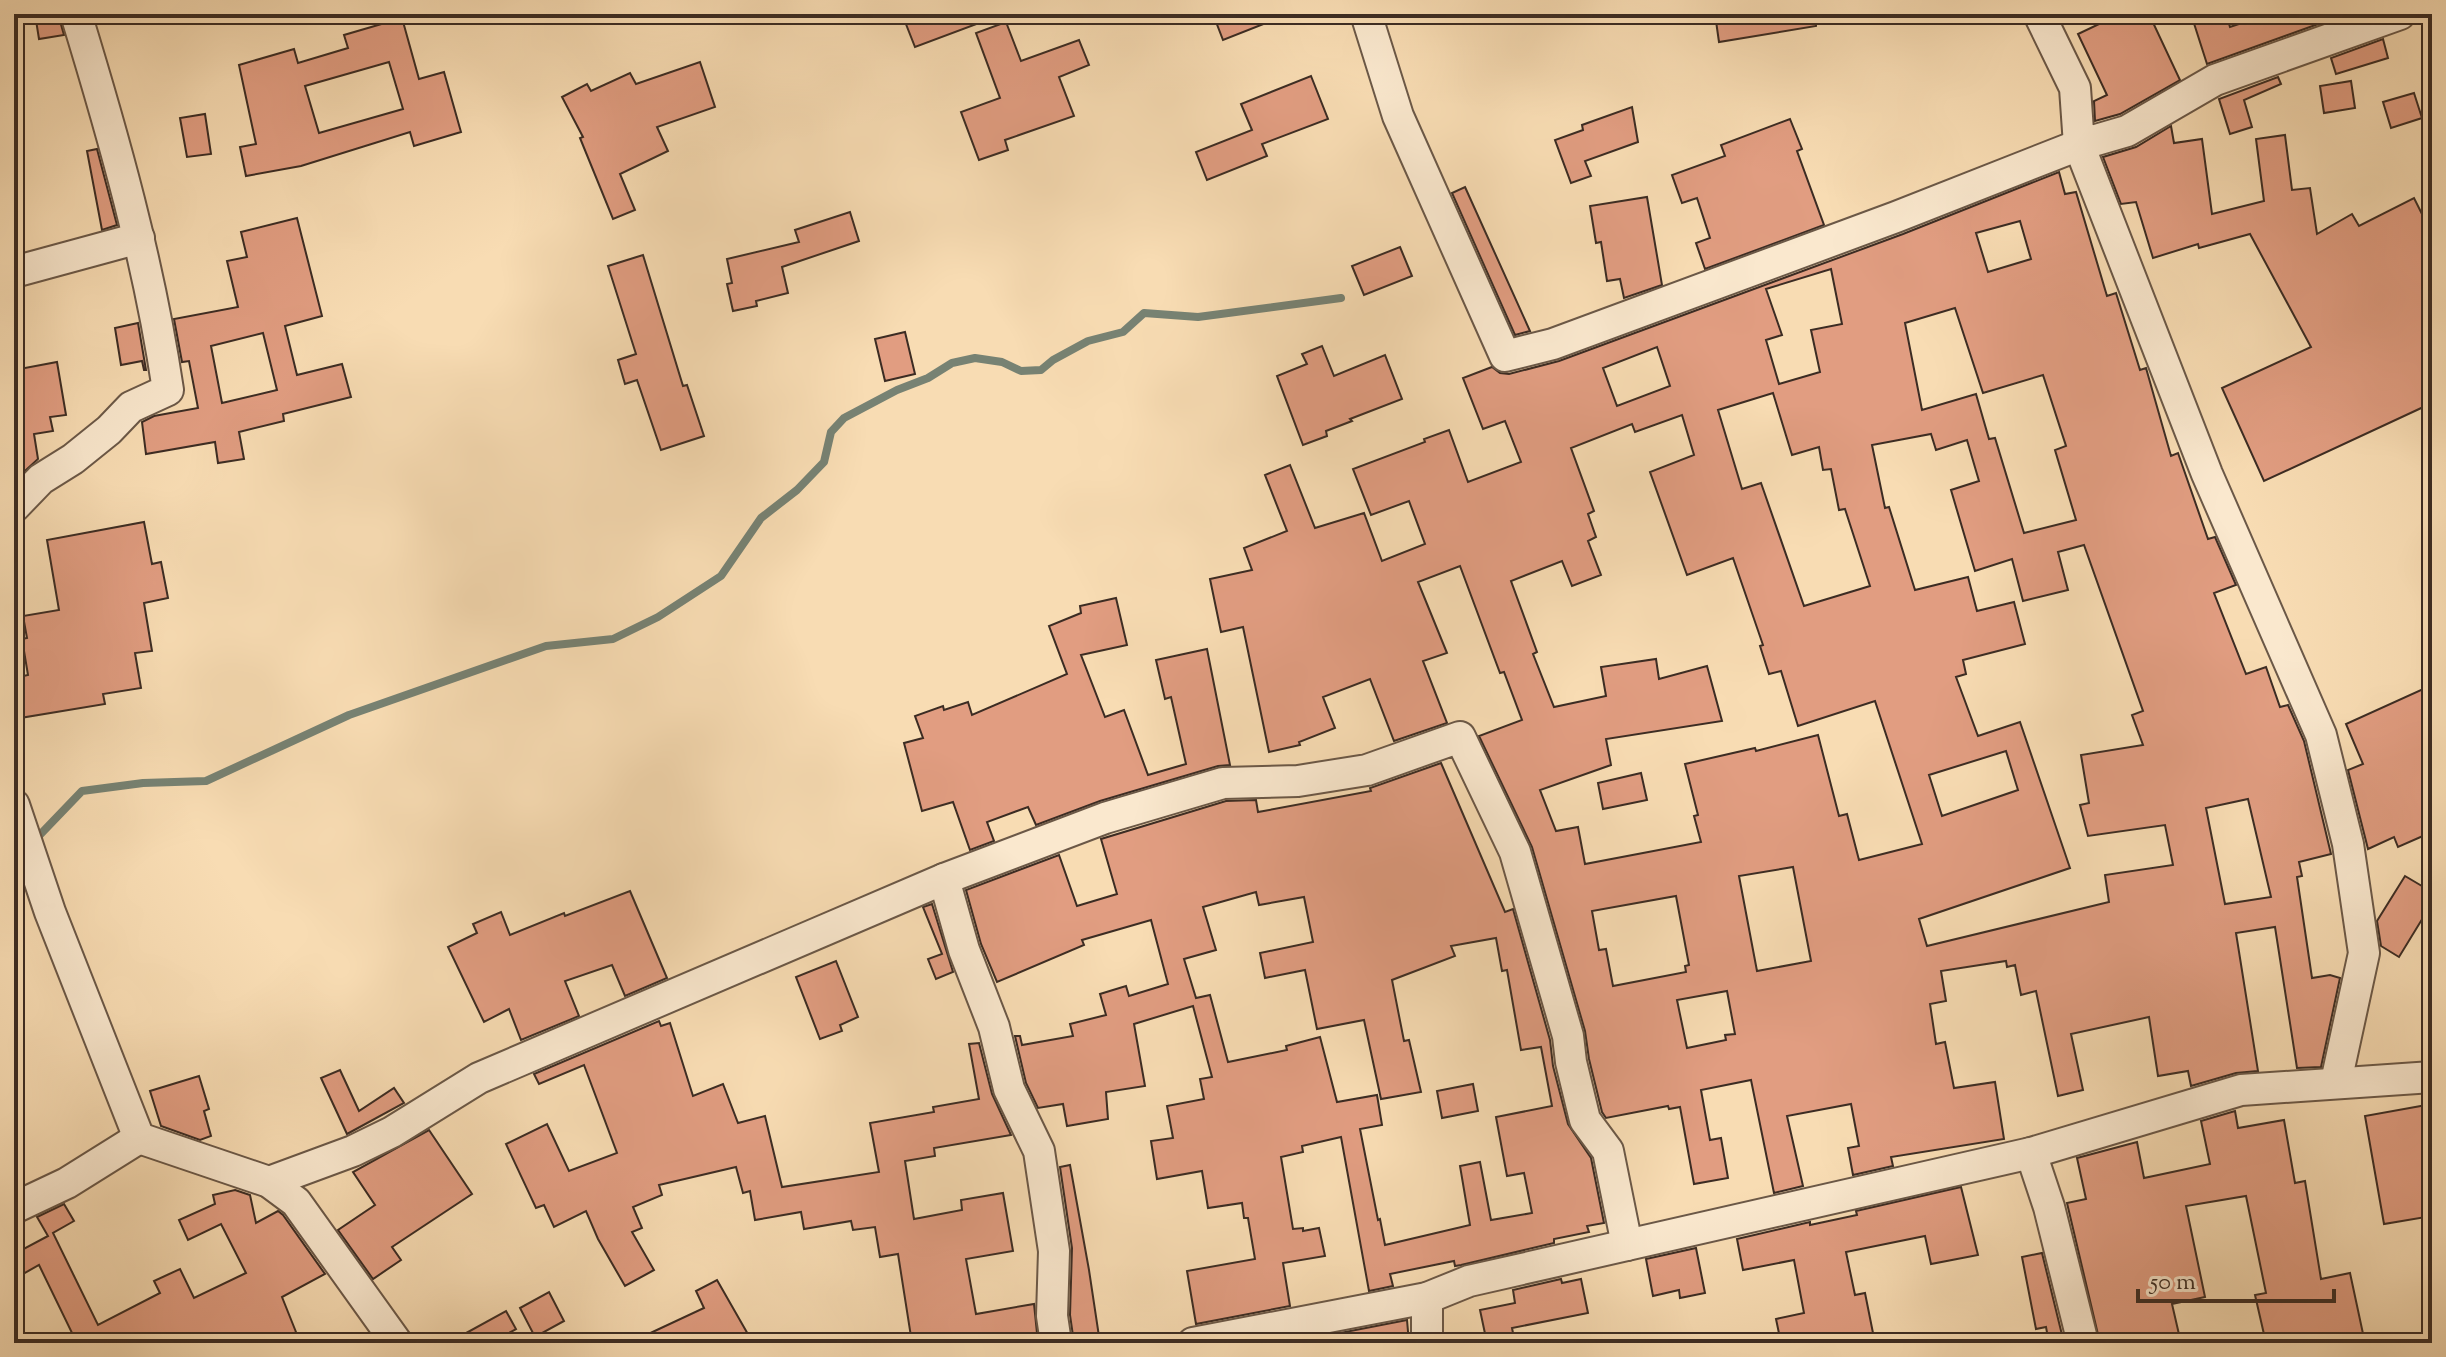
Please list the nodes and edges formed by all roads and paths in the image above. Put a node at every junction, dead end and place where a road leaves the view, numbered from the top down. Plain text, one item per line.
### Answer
1 (76, 14) edge
2 (1366, 14) edge
3 (2039, 14) edge
4 (2400, 14) edge
5 (2079, 145) junction
6 (139, 238) junction
7 (14, 272) edge
8 (14, 507) edge
9 (14, 805) edge
10 (944, 879) junction
11 (2432, 1077) edge
12 (2336, 1082) junction
13 (139, 1138) junction
14 (2031, 1153) junction
15 (269, 1182) junction
16 (14, 1208) edge
17 (1627, 1245) junction
18 (1427, 1298) junction
19 (397, 1343) edge
20 (1056, 1343) edge
21 (1193, 1343) edge
22 (1427, 1343) edge
23 (2083, 1343) edge

1 - 6 street
2 - 5 street
3 - 5 street
4 - 5 street
5 - 12 street
6 - 7 street
6 - 8 street
9 - 13 street
10 - 15 street
10 - 17 street
10 - 20 street
11 - 12 street
12 - 14 street
13 - 15 street
13 - 16 street
14 - 17 street
14 - 23 street
15 - 19 street
17 - 18 street
18 - 21 street
18 - 22 street

